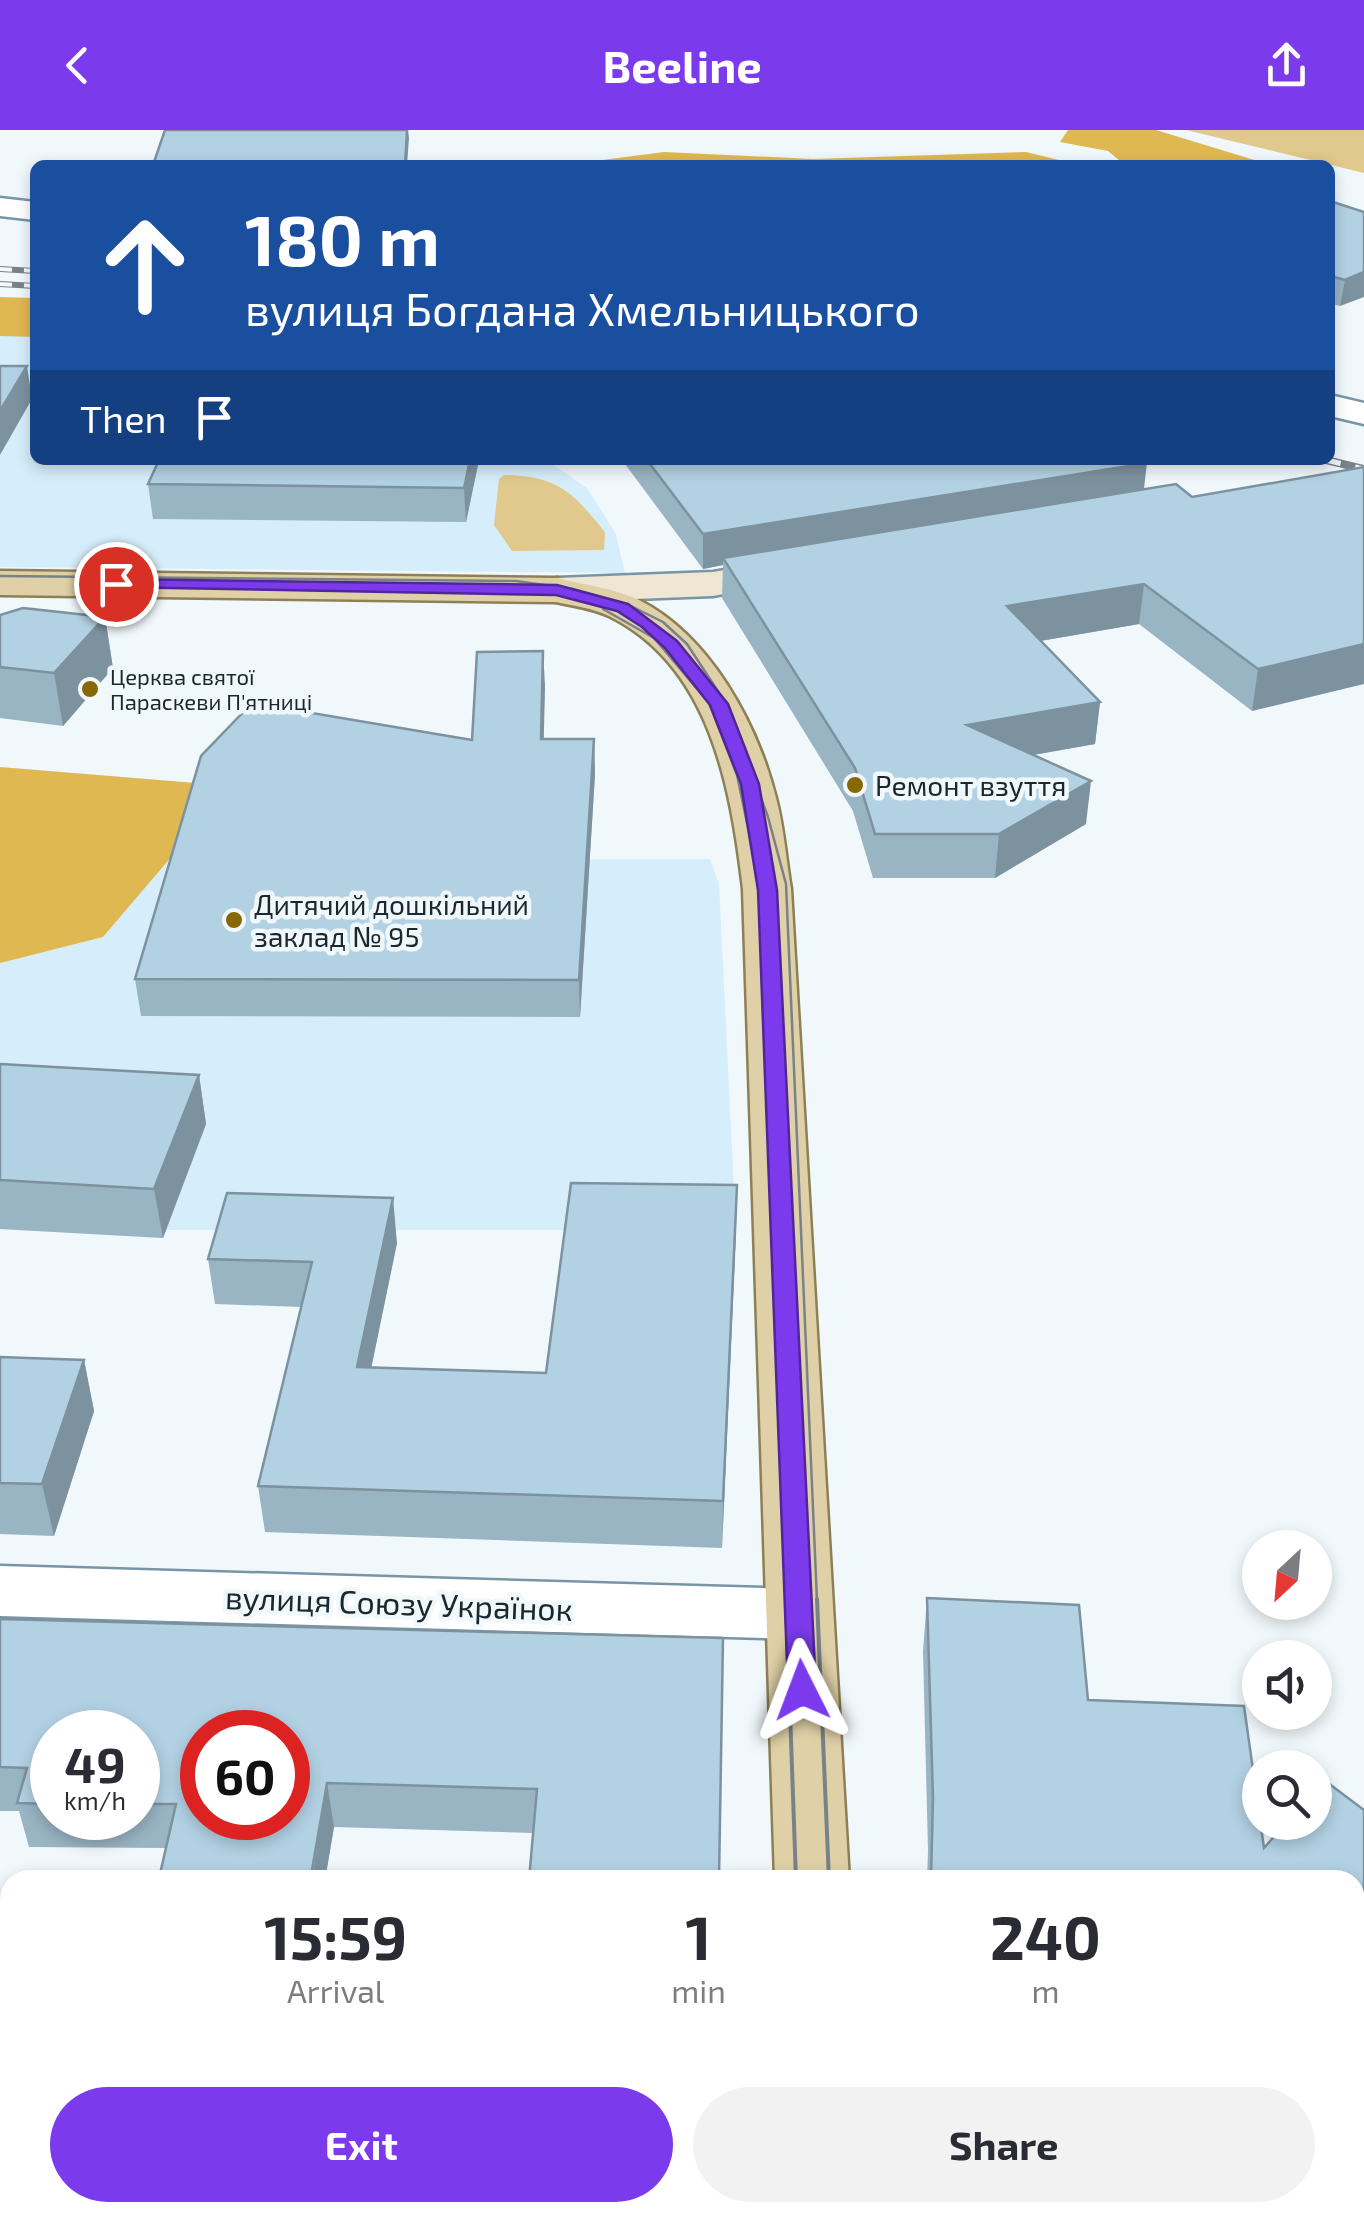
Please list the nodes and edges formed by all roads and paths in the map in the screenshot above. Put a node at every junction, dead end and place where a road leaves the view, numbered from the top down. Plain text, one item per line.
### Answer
1 (0, 208) edge
2 (30, 211) edge
3 (1335, 406) edge
4 (1364, 414) edge
5 (840, 563) edge
6 (0, 583) edge
7 (557, 590) junction
8 (0, 1591) edge
9 (798, 1614) junction
10 (811, 1870) edge

1 - 2 street
3 - 4 street
5 - 7 main road
6 - 7 main road
7 - 9 main road
8 - 9 street, вулиця Союзу Українок
9 - 10 main road

